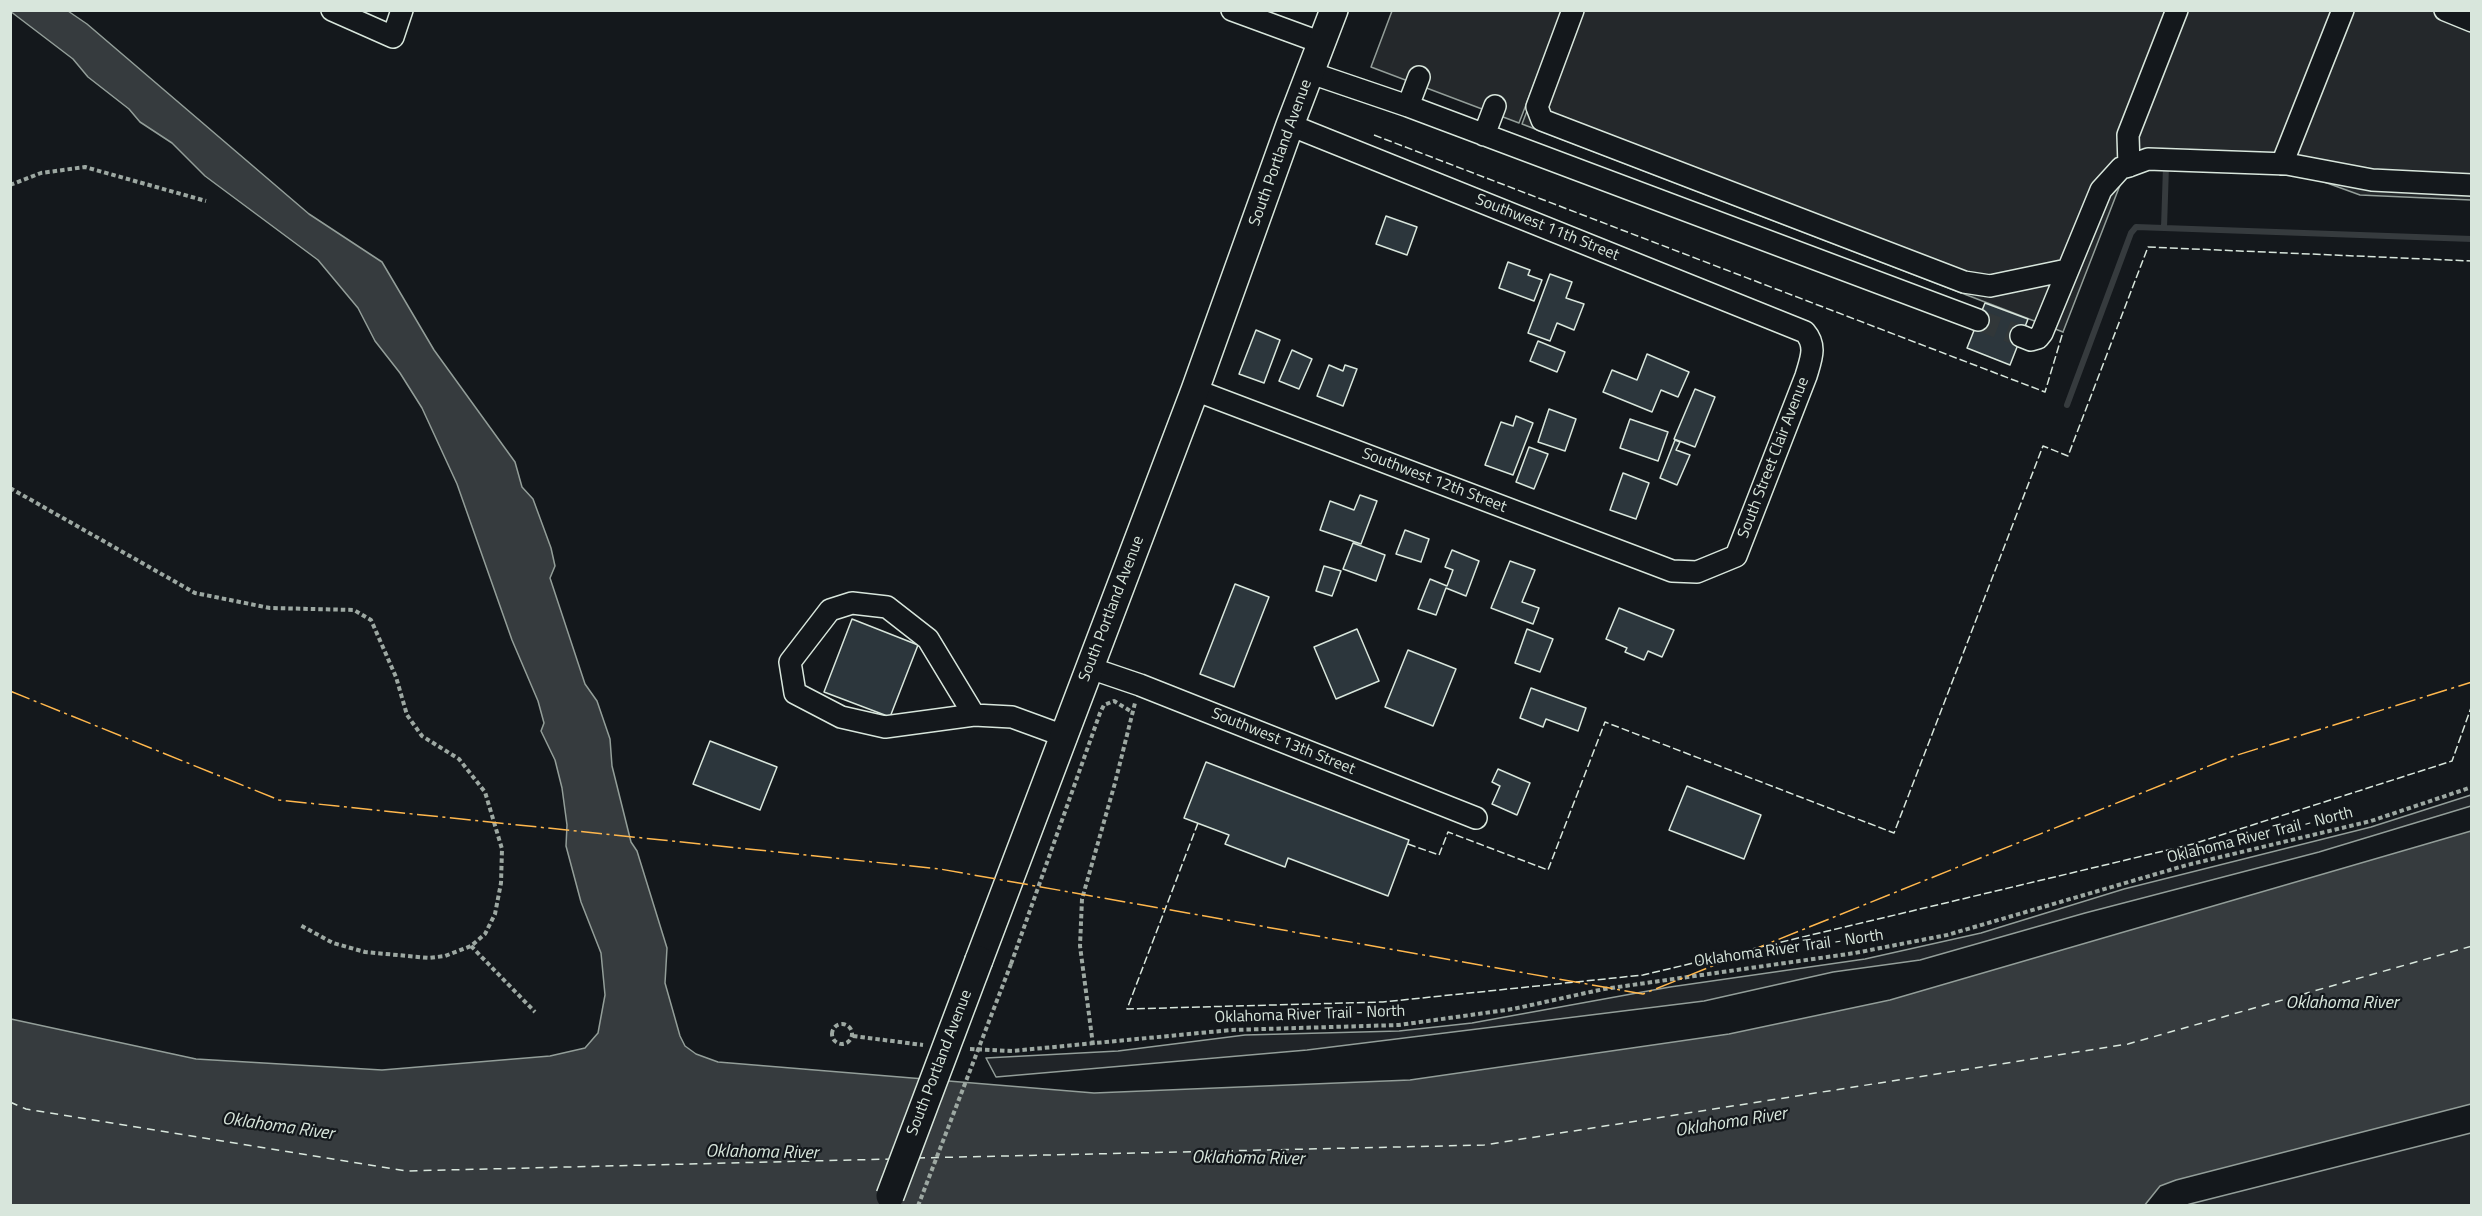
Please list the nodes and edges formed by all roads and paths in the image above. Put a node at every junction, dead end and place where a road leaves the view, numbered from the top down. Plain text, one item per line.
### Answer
1 (332, 10) edge
2 (402, 10) edge
3 (1232, 10) edge
4 (1334, 10) edge
5 (1573, 10) edge
6 (2177, 10) edge
7 (2343, 10) edge
8 (2445, 10) edge
9 (2472, 21) edge
10 (1322, 43) junction
11 (1311, 73) junction
12 (1419, 77) dead end
13 (1408, 106) junction
14 (1495, 106) dead end
15 (1290, 125) junction
16 (1484, 135) junction
17 (2283, 164) junction
18 (2129, 166) junction
19 (10, 185) edge
20 (2472, 185) edge
21 (206, 201) dead end
22 (2067, 270) junction
23 (1978, 320) tunnel mouth
24 (1805, 332) joint
25 (2021, 336) tunnel mouth
26 (1196, 390) junction
27 (10, 488) edge
28 (1672, 571) joint
29 (1090, 669) junction
30 (1140, 686) junction
31 (1132, 712) junction
32 (974, 715) junction
33 (1064, 736) junction
34 (2472, 788) edge
35 (1476, 818) dead end
36 (300, 926) dead end
37 (471, 946) junction
38 (535, 1012) dead end
39 (853, 1036) junction
40 (926, 1045) dead end
41 (1093, 1045) junction
42 (960, 1048) dead end
43 (887, 1206) edge
44 (918, 1206) edge

1 - 2 street
3 - 10 street
4 - 10 main road, South Portland Avenue
5 - 22 street
6 - 18 street
7 - 17 street
8 - 9 street
10 - 11 main road, South Portland Avenue
11 - 13 street
11 - 15 main road, South Portland Avenue
12 - 13 street
13 - 16 street
14 - 16 street
15 - 24 street, Southwest 11th Street
15 - 26 main road, South Portland Avenue
16 - 23 street
17 - 18 street
17 - 20 street
18 - 22 street
19 - 21 path
22 - 25 street
24 - 28 street, South Street Clair Avenue
26 - 28 street, Southwest 12th Street
26 - 29 main road, South Portland Avenue
27 - 37 path
29 - 30 street, Southwest 13th Street
29 - 33 main road, South Portland Avenue
30 - 31 path
30 - 35 street, Southwest 13th Street
31 - 41 path
31 - 44 path, bridge
32 - 32 street
32 - 33 street
33 - 43 main road, South Portland Avenue, bridge
34 - 41 path, Oklahoma River Trail - North
36 - 37 path
37 - 38 path
39 - 39 path
39 - 40 path
41 - 42 path, Oklahoma River Trail - North

